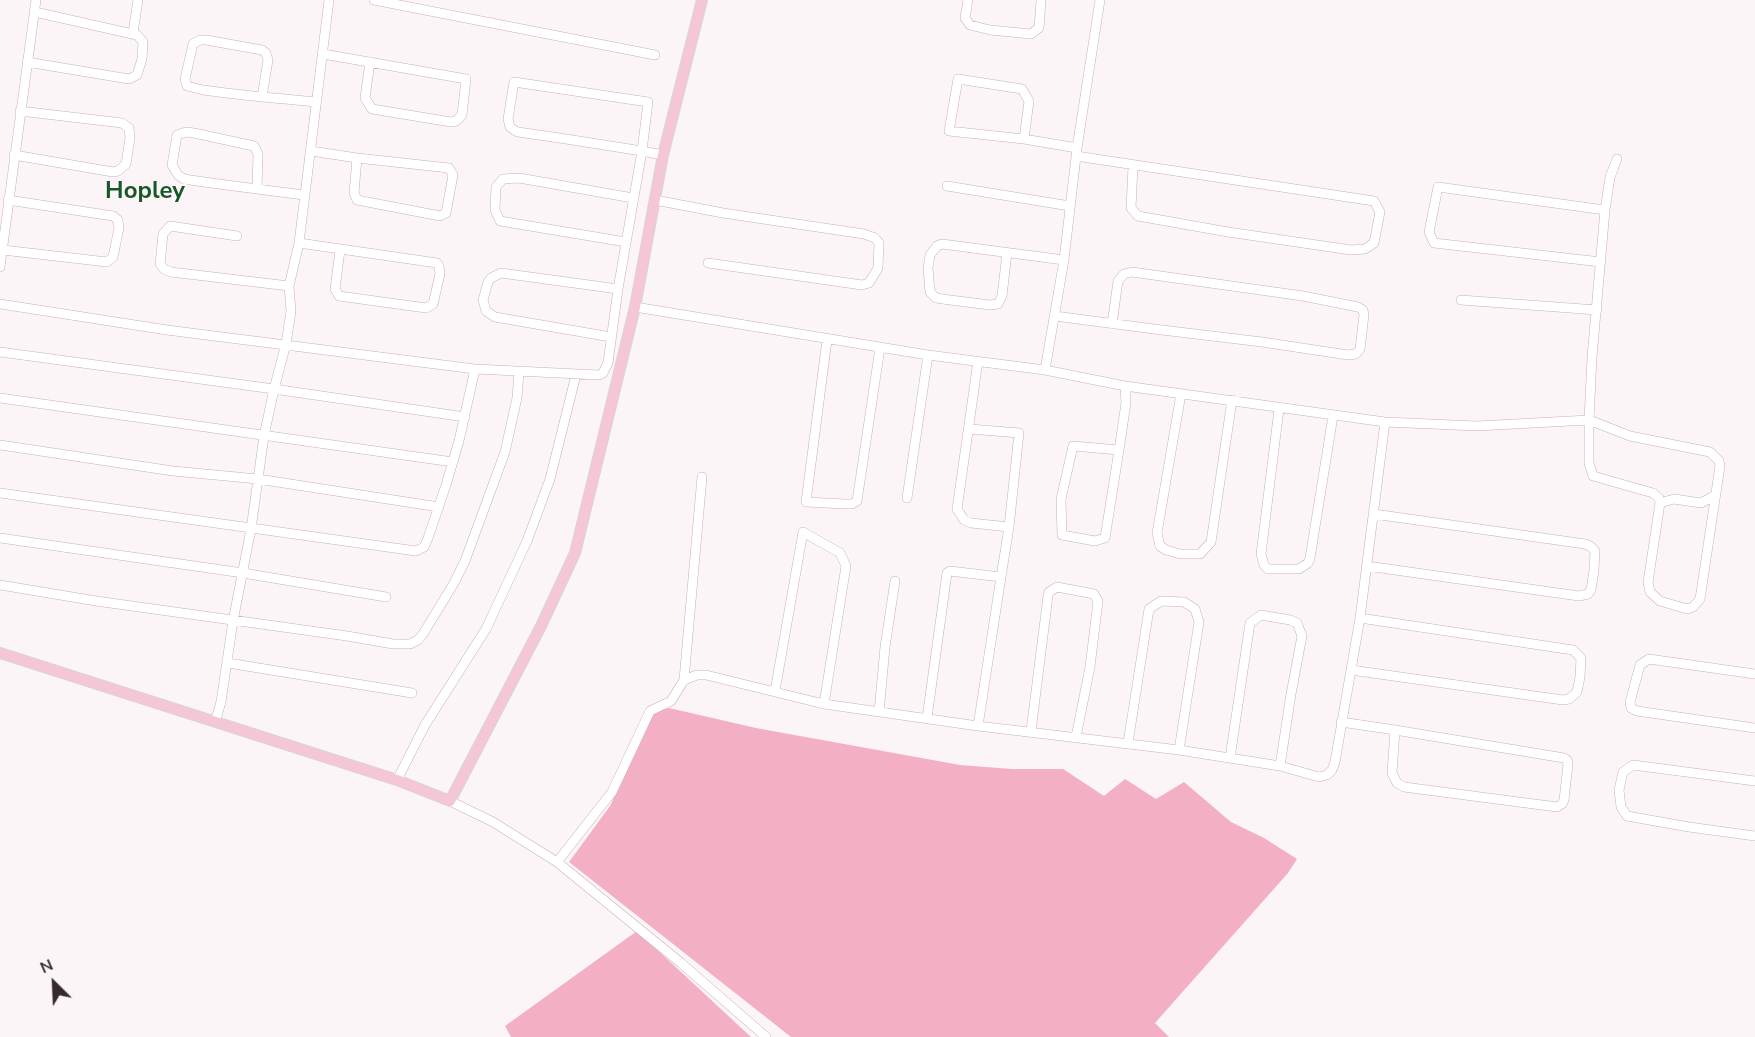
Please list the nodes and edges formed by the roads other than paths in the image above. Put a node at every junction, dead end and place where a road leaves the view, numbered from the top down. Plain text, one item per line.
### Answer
1 (36, 0) edge
2 (138, 0) edge
3 (329, 0) edge
4 (374, 0) edge
5 (702, 0) edge
6 (968, 0) edge
7 (1041, 0) edge
8 (1100, 0) edge
9 (35, 12) junction
10 (133, 33) junction
11 (323, 54) junction
12 (655, 55) dead end
13 (27, 62) junction
14 (370, 62) junction
15 (262, 97) junction
16 (316, 102) junction
17 (20, 111) junction
18 (1024, 139) junction
19 (311, 151) junction
20 (642, 151) junction
21 (1077, 152) junction
22 (14, 155) junction
23 (663, 155) junction
24 (357, 158) junction
25 (1617, 159) dead end
26 (1133, 166) junction
27 (947, 186) dead end
28 (257, 189) junction
29 (304, 195) junction
30 (633, 198) junction
31 (8, 200) junction
32 (655, 200) junction
33 (1070, 206) junction
34 (1605, 210) junction
35 (237, 236) dead end
36 (626, 242) junction
37 (299, 243) junction
38 (3, 250) junction
39 (340, 250) junction
40 (1007, 253) junction
41 (1064, 260) junction
42 (1601, 262) junction
43 (708, 263) dead end
44 (0, 267) edge
45 (289, 286) junction
46 (618, 289) junction
47 (1461, 300) dead end
48 (0, 304) edge
49 (635, 307) junction
50 (1597, 310) junction
51 (1055, 316) junction
52 (1112, 324) junction
53 (611, 337) junction
54 (827, 340) junction
55 (286, 344) junction
56 (880, 348) junction
57 (0, 352) edge
58 (928, 355) junction
59 (978, 361) junction
60 (476, 369) junction
61 (1045, 370) junction
62 (519, 372) junction
63 (576, 375) junction
64 (1125, 386) junction
65 (274, 389) junction
66 (1181, 394) junction
67 (0, 398) edge
68 (1232, 400) junction
69 (1279, 409) junction
70 (1333, 416) junction
71 (465, 417) junction
72 (1589, 420) junction
73 (1385, 422) junction
74 (970, 429) junction
75 (264, 436) junction
76 (0, 445) edge
77 (1119, 450) junction
78 (453, 462) junction
79 (702, 477) dead end
80 (258, 479) junction
81 (0, 493) edge
82 (1714, 496) junction
83 (907, 498) dead end
84 (1660, 503) junction
85 (439, 507) junction
86 (1374, 514) junction
87 (1009, 527) junction
88 (251, 529) junction
89 (0, 538) edge
90 (1367, 566) junction
91 (243, 573) junction
92 (1001, 577) junction
93 (895, 581) dead end
94 (0, 585) edge
95 (387, 597) dead end
96 (1360, 618) junction
97 (233, 621) junction
98 (0, 653) edge
99 (228, 663) junction
100 (1351, 670) junction
101 (1755, 674) edge
102 (684, 680) junction
103 (775, 691) junction
104 (412, 693) dead end
105 (824, 704) junction
106 (879, 712) junction
107 (927, 718) junction
108 (215, 722) junction
109 (1341, 722) junction
110 (978, 726) junction
111 (1755, 728) edge
112 (1395, 730) junction
113 (1031, 731) junction
114 (1076, 737) junction
115 (1128, 743) junction
116 (1179, 750) junction
117 (1230, 758) junction
118 (1280, 766) junction
119 (397, 780) junction
120 (1755, 781) edge
121 (450, 801) junction
122 (1755, 836) edge
123 (557, 862) junction
124 (766, 1037) edge

1 - 9 street
2 - 10 street
3 - 11 street
4 - 12 street
5 - 23 main road
6 - 7 street
8 - 21 street
9 - 10 street
9 - 13 street
10 - 13 street
11 - 14 street
11 - 16 street
13 - 17 street
14 - 14 street
15 - 15 street
15 - 16 street
16 - 19 street
17 - 22 street
17 - 22 street
18 - 18 street
18 - 21 street
19 - 24 street
19 - 29 street
20 - 20 street
20 - 23 street
20 - 30 street
21 - 26 street
21 - 33 street
22 - 31 street
23 - 32 main road
24 - 24 street
25 - 34 street
26 - 26 street
27 - 33 street
28 - 28 street
28 - 29 street
29 - 37 street
30 - 36 street
30 - 36 street
31 - 38 street
31 - 38 street
32 - 43 street
32 - 49 main road
33 - 41 street
34 - 42 street
34 - 42 street
35 - 45 street
36 - 46 street
37 - 39 street
37 - 45 street
38 - 44 street
39 - 39 street
40 - 40 street
40 - 41 street
41 - 51 street
42 - 50 street
45 - 55 street
46 - 53 street
46 - 53 street
47 - 50 street
48 - 55 street
49 - 54 street
49 - 121 main road
50 - 72 street
51 - 52 street
51 - 61 street
52 - 52 street
53 - 63 street
54 - 56 street
54 - 56 street
55 - 60 street
55 - 65 street
56 - 58 street
57 - 65 street
58 - 59 street
58 - 83 street
59 - 61 street
59 - 74 street
60 - 62 street
60 - 71 street
61 - 64 street
62 - 63 street
62 - 97 street
63 - 119 street
64 - 66 street
64 - 77 street
65 - 71 street
65 - 75 street
66 - 68 street
66 - 68 street
67 - 75 street
68 - 69 street
69 - 70 street
69 - 70 street
70 - 73 street
71 - 78 street
72 - 73 street
72 - 82 street
72 - 84 street
73 - 86 street
74 - 87 street
74 - 87 street
75 - 78 street
75 - 80 street
76 - 80 street
77 - 77 street
78 - 85 street
79 - 102 street
80 - 85 street
80 - 88 street
81 - 88 street
82 - 84 street
82 - 84 street
85 - 88 street
86 - 90 street
86 - 90 street
87 - 92 street
88 - 91 street
89 - 91 street
90 - 96 street
91 - 95 street
91 - 97 street
92 - 107 street
92 - 110 street
93 - 106 street
94 - 97 street
96 - 100 street
96 - 100 street
97 - 99 street
98 - 108 main road
99 - 104 street
99 - 108 street
100 - 109 street
101 - 111 street
102 - 103 street
102 - 123 street
103 - 105 street
103 - 105 street
105 - 106 street
106 - 107 street
107 - 110 street
108 - 119 main road
109 - 112 street
109 - 118 street
110 - 113 street
112 - 112 street
113 - 114 street
113 - 114 street
114 - 115 street
115 - 116 street
115 - 116 street
116 - 117 street
117 - 118 street
117 - 118 street
119 - 121 main road
120 - 122 street
121 - 123 street
123 - 124 street

